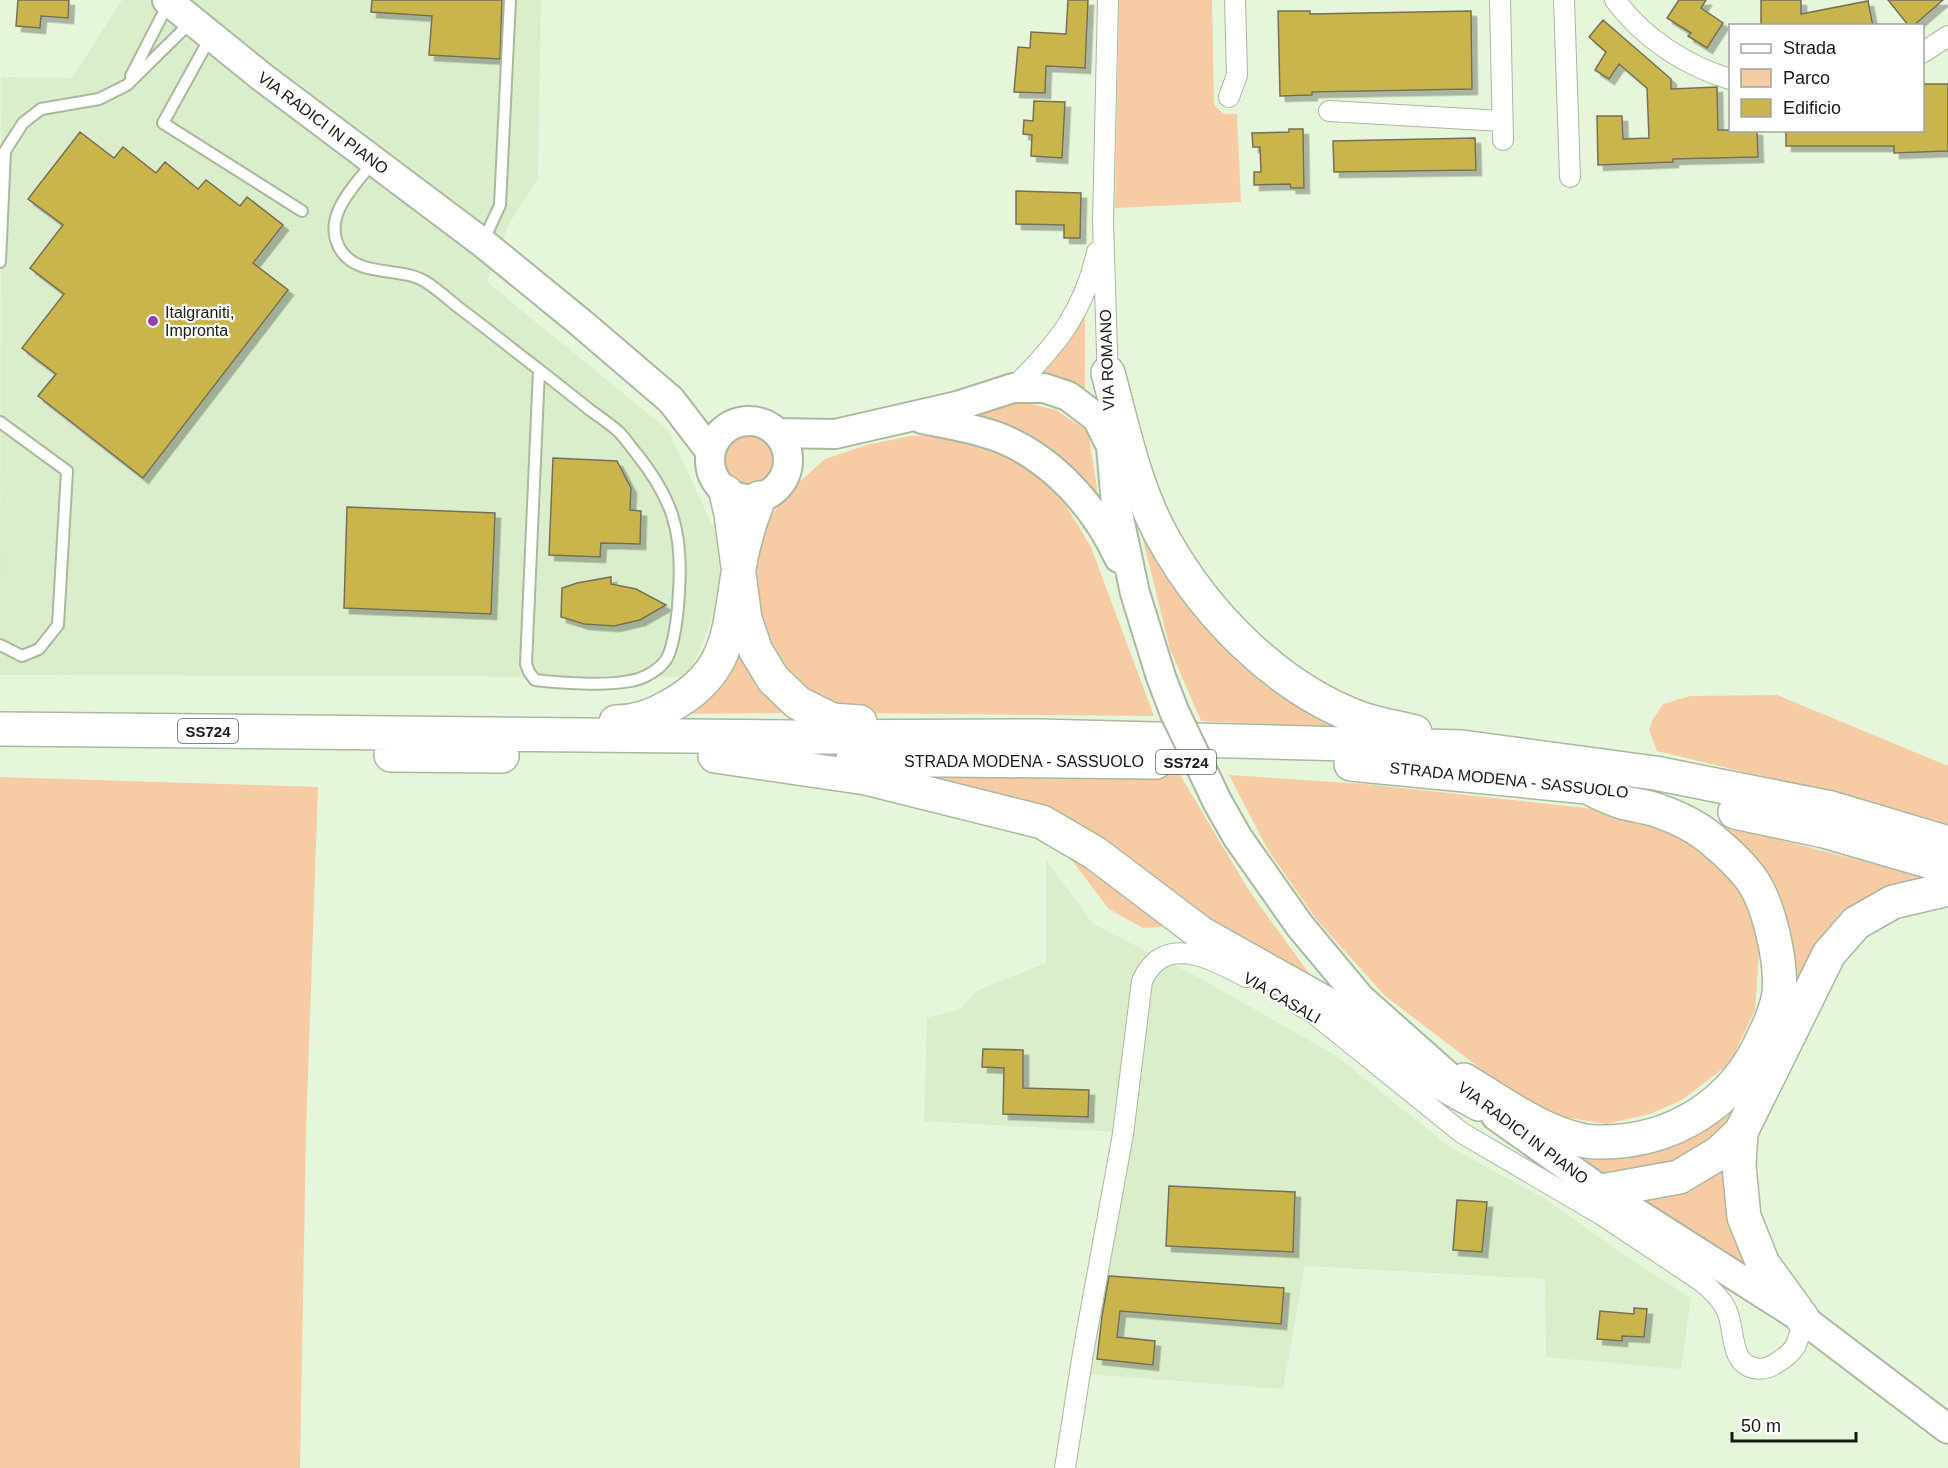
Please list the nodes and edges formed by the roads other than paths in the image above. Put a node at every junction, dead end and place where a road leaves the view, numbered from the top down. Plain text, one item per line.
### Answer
1 (510, 0) edge
2 (1108, 0) edge
3 (1235, 0) edge
4 (1500, 0) edge
5 (1564, 0) edge
6 (1615, 0) edge
7 (168, 1) edge
8 (201, 28) junction
9 (1948, 36) edge
10 (1924, 52) edge
11 (1729, 78) edge
12 (127, 84) junction
13 (1230, 97) dead end
14 (1329, 111) dead end
15 (374, 161) junction
16 (1570, 177) dead end
17 (302, 211) dead end
18 (1103, 223) junction
19 (483, 243) junction
20 (0, 262) edge
21 (539, 370) junction
22 (1108, 374) junction
23 (1013, 388) junction
24 (671, 400) junction
25 (911, 418) junction
26 (0, 422) edge
27 (733, 424) junction
28 (777, 433) junction
29 (835, 434) junction
30 (1111, 446) junction
31 (710, 451) junction
32 (786, 473) junction
33 (726, 492) junction
34 (759, 498) junction
35 (738, 569) junction
36 (1135, 593) junction
37 (0, 645) edge
38 (1174, 711) joint
39 (0, 729) edge
40 (1039, 736) junction
41 (424, 740) junction
42 (1462, 747) junction
43 (0, 751) edge
44 (715, 756) junction
45 (1583, 785) junction
46 (1948, 843) edge
47 (1948, 867) edge
48 (1948, 889) edge
49 (1426, 1057) junction
50 (1479, 1104) junction
51 (1741, 1132) junction
52 (1602, 1191) junction
53 (1803, 1319) junction
54 (1948, 1430) edge
55 (1065, 1468) edge

1 - 19 lane
2 - 18 street, VIA ROMANO
3 - 13 street
4 - 14 street
5 - 16 street
6 - 11 street
7 - 8 street, VIA RADICI IN PIANO
7 - 12 lane
8 - 12 lane
8 - 15 street, VIA RADICI IN PIANO
8 - 17 lane
9 - 10 street
12 - 20 lane
15 - 19 street, VIA RADICI IN PIANO
15 - 21 lane
18 - 22 street, VIA ROMANO
18 - 23 street
19 - 24 street, VIA RADICI IN PIANO
21 - 21 lane
22 - 30 street, VIA ROMANO
22 - 42 highway
23 - 25 street
23 - 30 street
24 - 27 street, VIA RADICI IN PIANO
24 - 31 street, VIA RADICI IN PIANO
25 - 29 street
25 - 36 street
26 - 37 lane
27 - 28 street
27 - 31 street
28 - 29 street
28 - 32 street
29 - 32 street
30 - 36 street, VIA ROMANO
31 - 33 street
32 - 34 street
33 - 34 street
33 - 35 highway
34 - 35 highway
35 - 40 highway
35 - 41 highway
36 - 38 street, VIA ROMANO
38 - 49 street, VIA RADICI IN PIANO, bridge
39 - 41 highway, SS724
40 - 41 highway, STRADA MODENA - SASSUOLO / SS724
40 - 42 highway, STRADA MODENA - SASSUOLO / SS724
41 - 43 highway, SS724
41 - 44 highway, STRADA MODENA - SASSUOLO / SS724
42 - 46 highway, STRADA MODENA - SASSUOLO / SS724
44 - 45 highway, STRADA MODENA - SASSUOLO / SS724
44 - 50 highway
45 - 47 highway, STRADA MODENA - SASSUOLO / SS724
45 - 49 highway
48 - 51 highway
49 - 50 street, VIA RADICI IN PIANO
50 - 52 street, VIA RADICI IN PIANO
51 - 52 highway
51 - 53 highway
52 - 53 street, VIA RADICI IN PIANO
53 - 54 street, VIA RADICI IN PIANO
53 - 55 street, VIA CASALI

